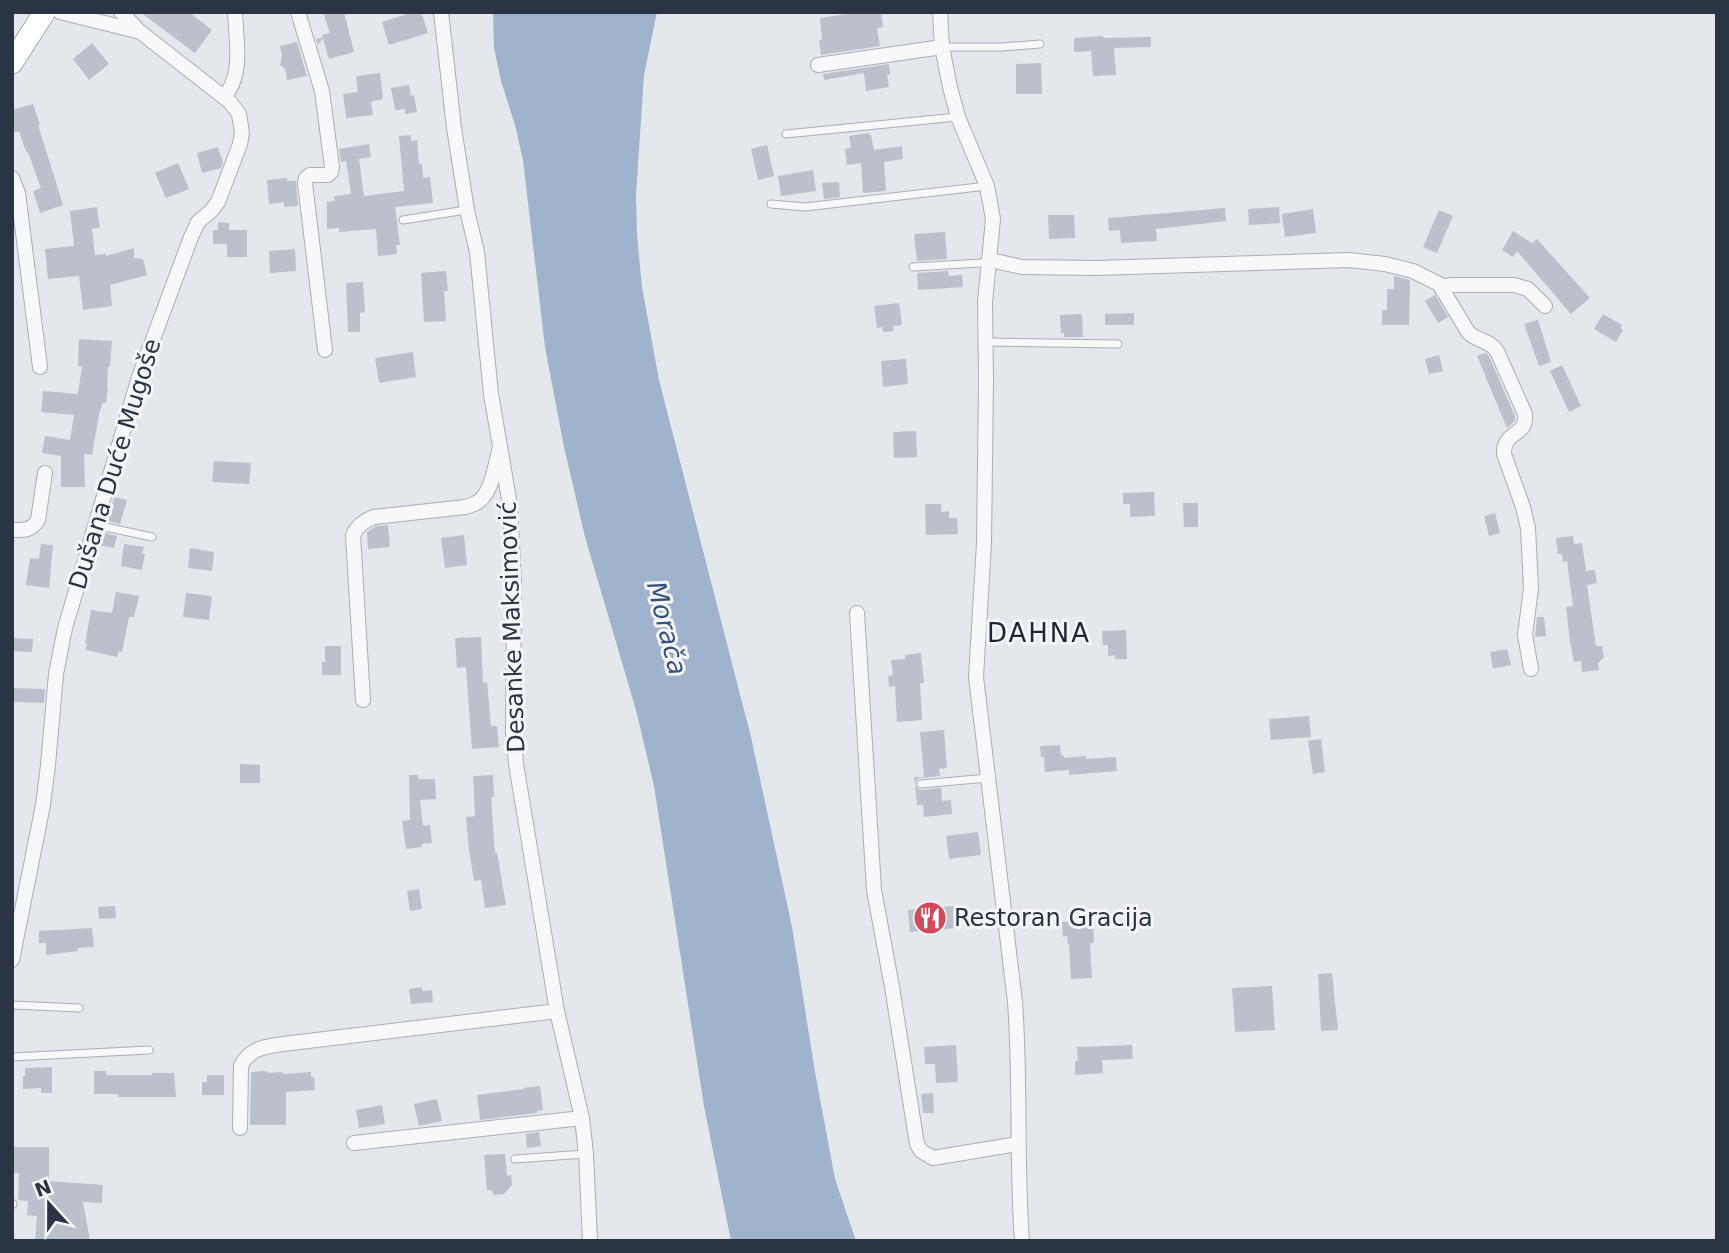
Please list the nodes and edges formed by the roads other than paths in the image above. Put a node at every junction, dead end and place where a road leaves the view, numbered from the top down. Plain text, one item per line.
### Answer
1 (38, 12) edge
2 (49, 12) edge
3 (60, 12) edge
4 (121, 12) edge
5 (235, 12) edge
6 (298, 12) edge
7 (441, 12) edge
8 (940, 12) edge
9 (44, 13) edge
10 (139, 31) junction
11 (1040, 44) dead end
12 (942, 47) junction
13 (12, 63) edge
14 (818, 65) dead end
15 (224, 96) junction
16 (958, 117) junction
17 (786, 134) dead end
18 (12, 178) edge
19 (987, 186) junction
20 (771, 204) dead end
21 (467, 210) junction
22 (403, 220) dead end
23 (990, 260) junction
24 (913, 267) dead end
25 (1442, 288) junction
26 (1545, 306) dead end
27 (986, 342) junction
28 (1118, 344) dead end
29 (325, 350) dead end
30 (40, 367) dead end
31 (501, 444) junction
32 (45, 473) dead end
33 (96, 525) junction
34 (12, 530) edge
35 (152, 537) dead end
36 (857, 613) dead end
37 (1531, 669) dead end
38 (363, 700) dead end
39 (989, 778) junction
40 (921, 784) dead end
41 (12, 960) edge
42 (12, 1005) edge
43 (79, 1007) dead end
44 (557, 1011) junction
45 (149, 1050) dead end
46 (12, 1057) edge
47 (582, 1118) junction
48 (240, 1128) dead end
49 (354, 1143) dead end
50 (1018, 1144) junction
51 (586, 1154) junction
52 (515, 1159) dead end
53 (590, 1241) edge
54 (1022, 1241) edge

1 - 9 main road
2 - 9 main road
3 - 10 street, Dušana Duće Mugoše
4 - 10 street, Dušana Duće Mugoše
5 - 15 street
6 - 29 street
7 - 21 street, Desanke Maksimović
8 - 12 street
9 - 13 main road
10 - 15 street, Dušana Duće Mugoše
11 - 12 lane
12 - 14 street
12 - 16 street
15 - 33 street, Dušana Duće Mugoše
16 - 17 lane
16 - 19 street
18 - 30 street
19 - 20 lane
19 - 23 street
21 - 22 lane
21 - 31 street, Desanke Maksimović
23 - 24 lane
23 - 25 street
23 - 27 street
25 - 26 street
25 - 37 street
27 - 28 lane
27 - 39 street
31 - 38 street
31 - 44 street, Desanke Maksimović
32 - 34 street
33 - 35 lane
33 - 41 street, Dušana Duće Mugoše
36 - 50 street
39 - 40 lane
39 - 50 street
42 - 43 lane
44 - 47 street, Desanke Maksimović
44 - 48 street
45 - 46 lane
47 - 49 street
47 - 51 street, Desanke Maksimović
50 - 54 street
51 - 52 lane
51 - 53 street, Desanke Maksimović

